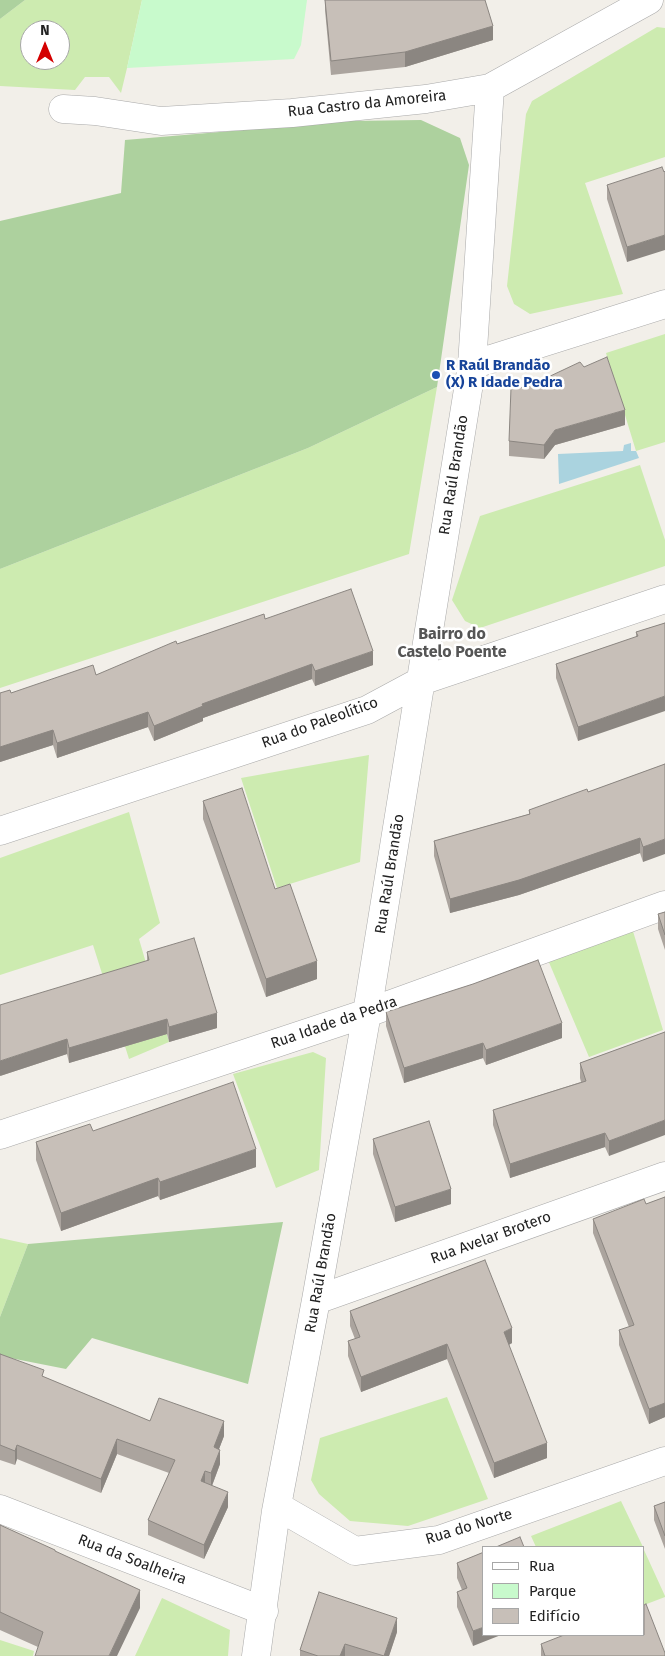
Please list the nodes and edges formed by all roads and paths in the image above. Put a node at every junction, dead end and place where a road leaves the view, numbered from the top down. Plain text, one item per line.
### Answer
1 (649, 0) edge
2 (490, 88) junction
3 (63, 109) dead end
4 (665, 304) edge
5 (472, 365) junction
6 (665, 599) edge
7 (421, 681) junction
8 (0, 831) edge
9 (665, 905) edge
10 (367, 1013) junction
11 (0, 1135) edge
12 (665, 1176) edge
13 (316, 1300) junction
14 (665, 1461) edge
15 (277, 1506) junction
16 (0, 1508) edge
17 (264, 1611) junction
18 (256, 1656) edge

1 - 2 street, Rua Castro da Amoreira
2 - 3 street, Rua Castro da Amoreira
2 - 5 street, Rua Raúl Brandão
4 - 5 street
5 - 7 street, Rua Raúl Brandão
6 - 7 street, Rua do Paleolítico
7 - 8 street, Rua do Paleolítico
7 - 10 street, Rua Raúl Brandão
9 - 10 street, Rua Idade da Pedra
10 - 11 street, Rua Idade da Pedra
10 - 13 street, Rua Raúl Brandão
12 - 13 street, Rua Avelar Brotero
13 - 15 street, Rua Raúl Brandão
14 - 15 street, Rua do Norte
15 - 17 street, Rua Raúl Brandão
16 - 17 street, Rua da Soalheira
17 - 18 street, Rua Raúl Brandão

